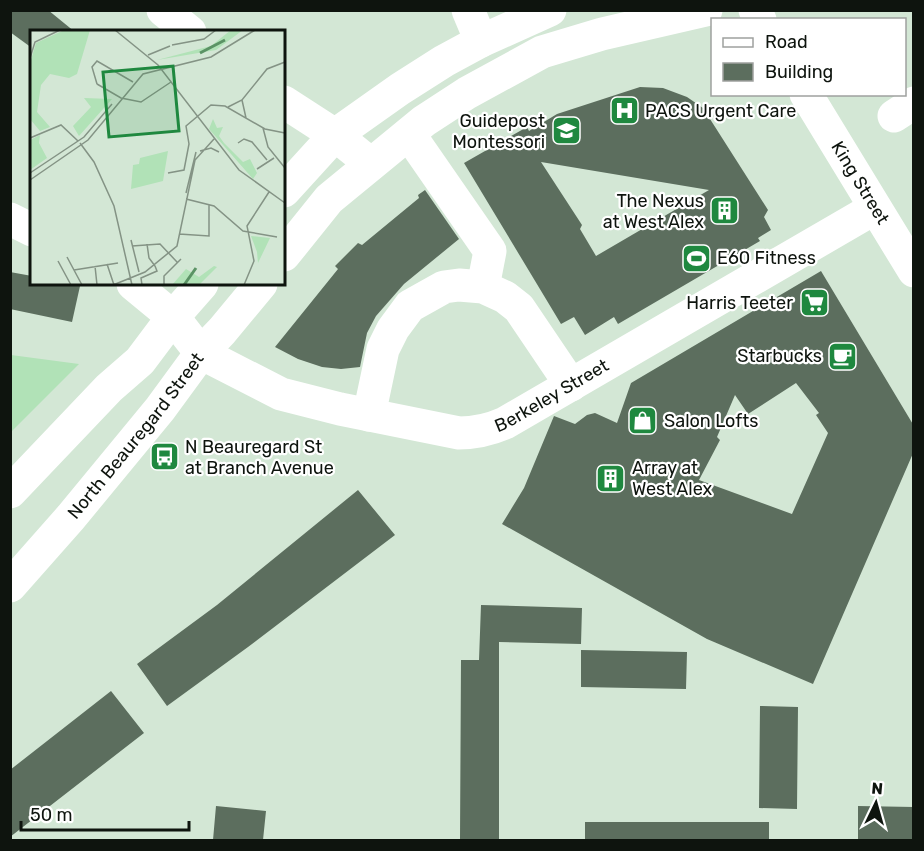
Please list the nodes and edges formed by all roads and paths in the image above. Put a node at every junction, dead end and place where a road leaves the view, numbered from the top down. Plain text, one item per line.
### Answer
1 (163, 10) edge
2 (468, 10) edge
3 (550, 10) edge
4 (706, 10) edge
5 (188, 30) edge
6 (481, 41) junction
7 (807, 96) edge
8 (285, 103) edge
9 (409, 134) junction
10 (335, 135) junction
11 (371, 164) junction
12 (285, 190) edge
13 (875, 208) junction
14 (10, 219) edge
15 (30, 229) edge
16 (285, 254) edge
17 (914, 271) edge
18 (134, 285) edge
19 (201, 285) edge
20 (260, 285) edge
21 (483, 287) junction
22 (172, 317) junction
23 (201, 353) junction
24 (571, 385) junction
25 (369, 415) junction
26 (10, 492) edge
27 (10, 586) edge

1 - 5 main road
2 - 6 main road
3 - 6 main road
4 - 9 main road
6 - 10 main road
7 - 13 main road, King Street
8 - 10 main road
9 - 11 main road
9 - 21 main road
10 - 11 main road
10 - 12 main road
11 - 16 main road
13 - 17 main road, King Street
13 - 24 main road, Berkeley Street
14 - 15 main road
18 - 22 main road
19 - 22 main road
20 - 23 main road, North Beauregard Street
21 - 24 main road
21 - 25 main road
22 - 23 main road
22 - 26 main road
23 - 25 main road, Berkeley Street
23 - 27 main road, North Beauregard Street
24 - 25 main road, Berkeley Street

